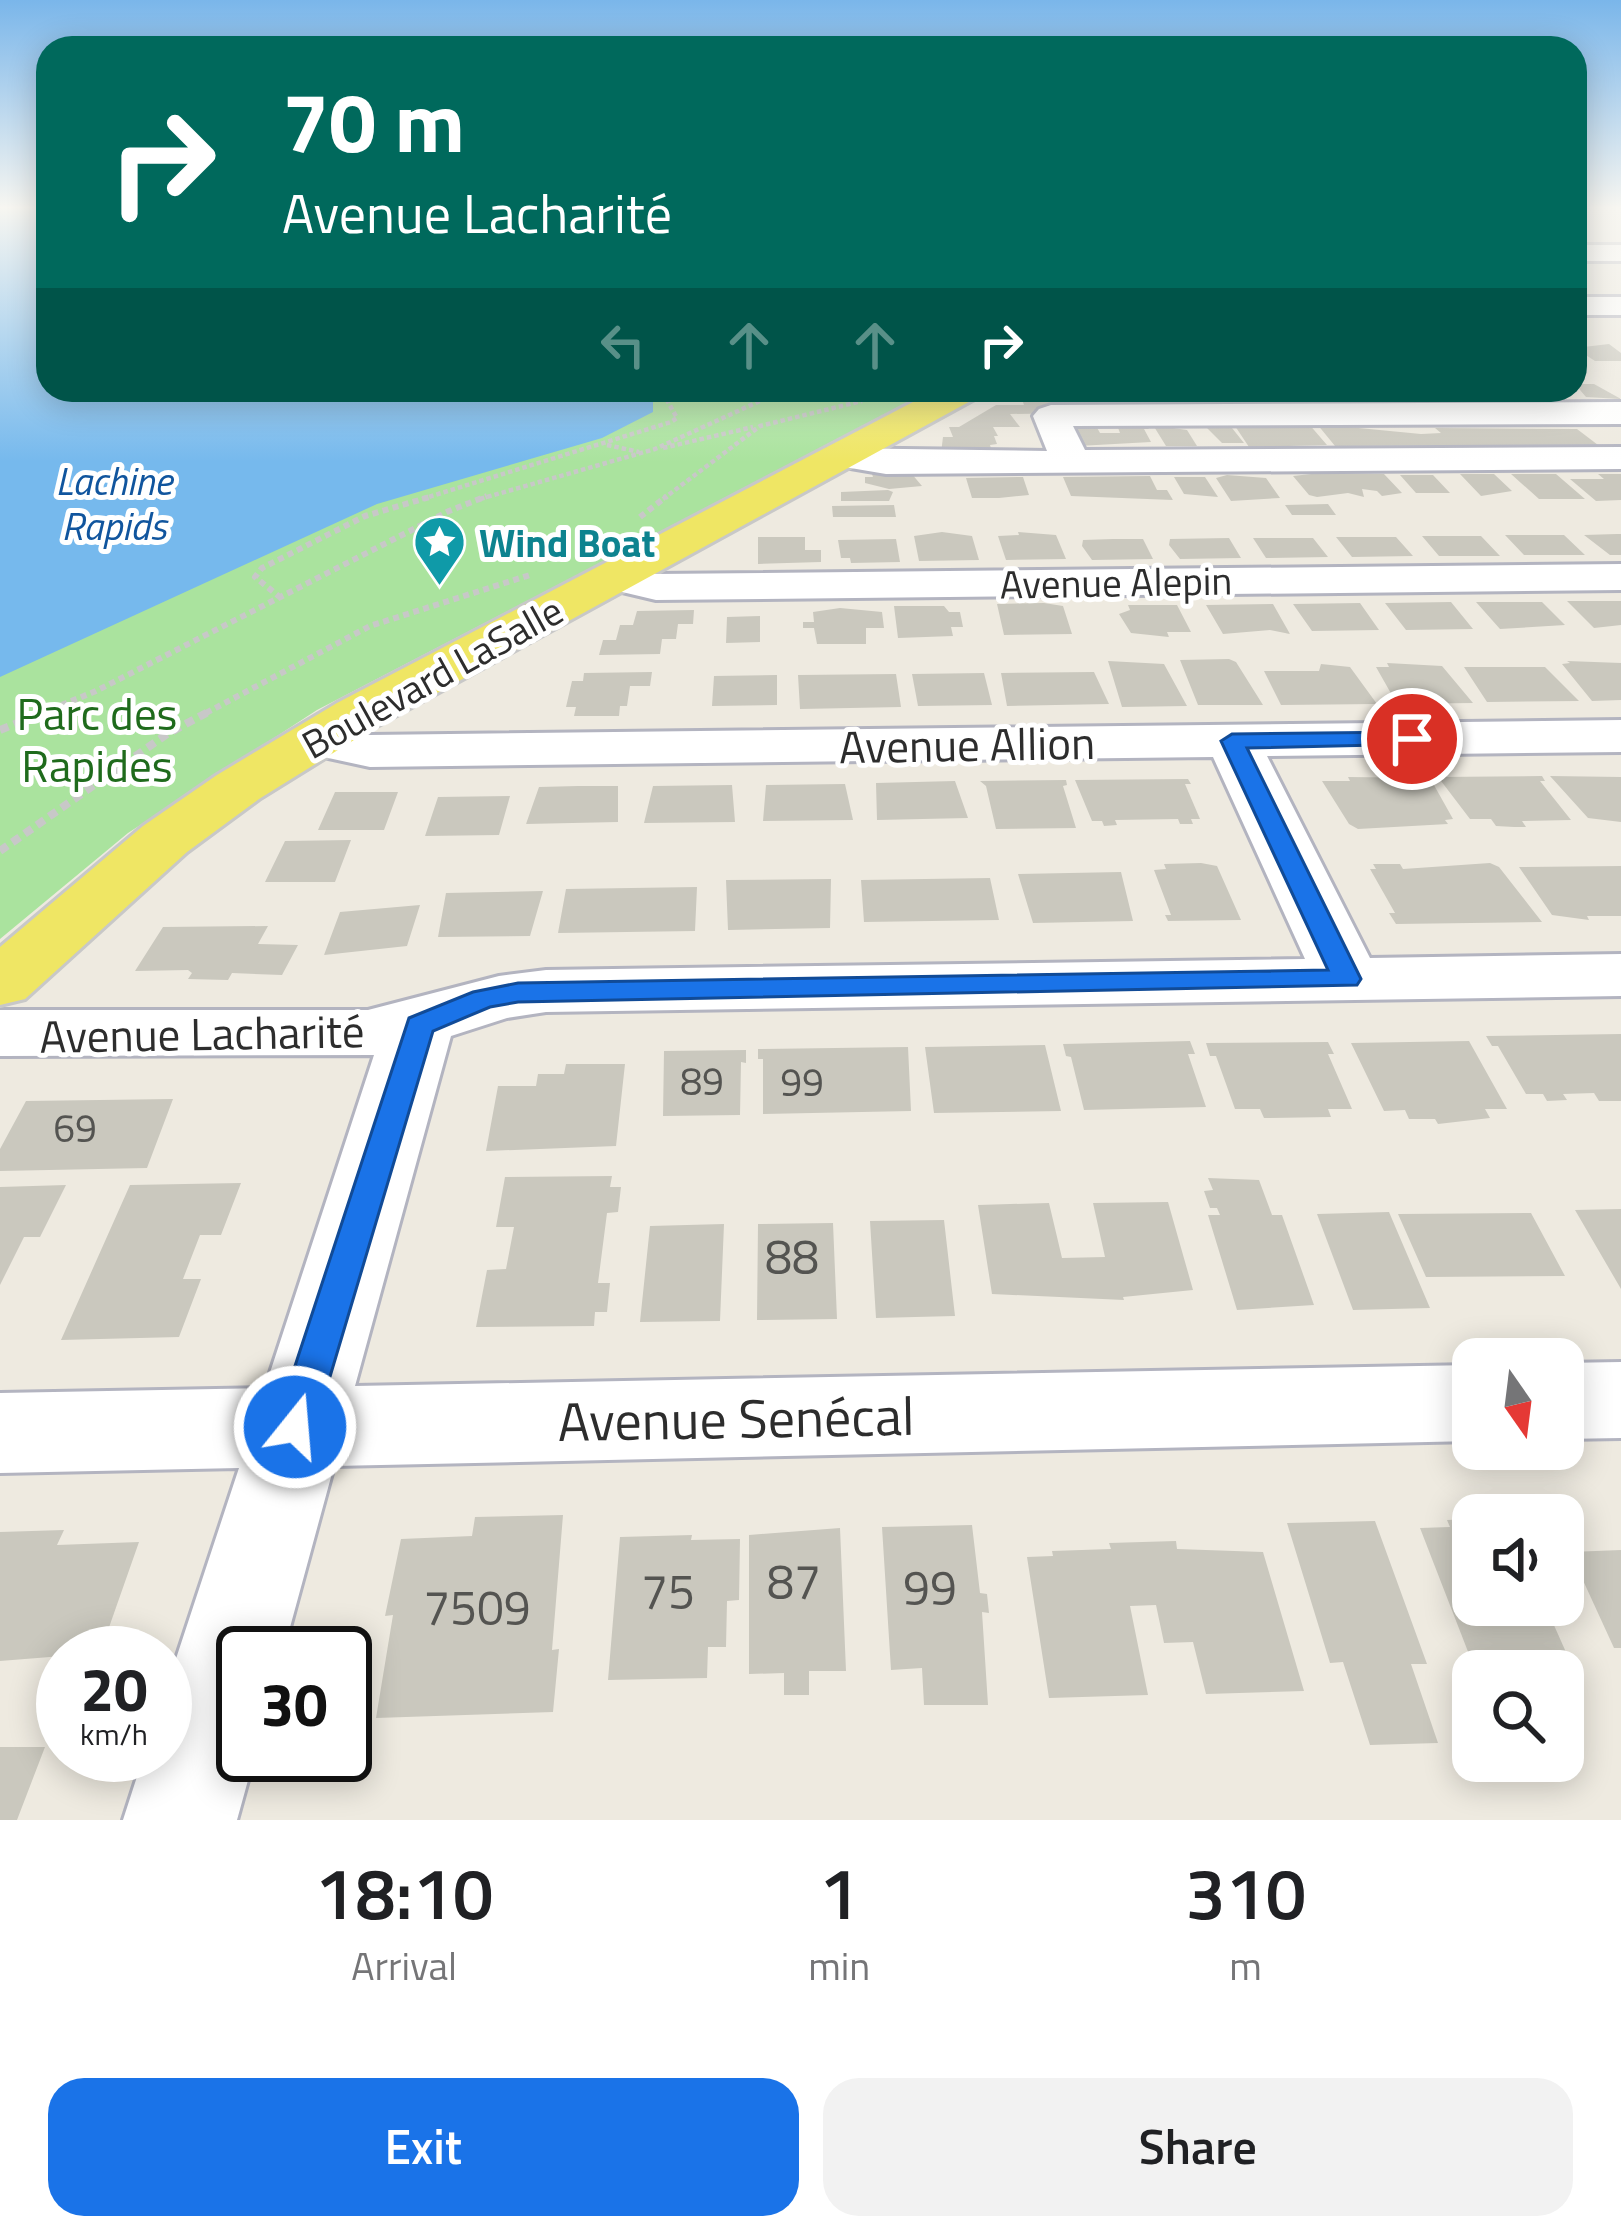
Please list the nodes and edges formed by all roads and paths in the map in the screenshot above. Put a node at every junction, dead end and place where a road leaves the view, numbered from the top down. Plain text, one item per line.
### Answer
1 (1587, 306) edge
2 (1621, 306) edge
3 (668, 402) edge
4 (758, 402) edge
5 (856, 402) edge
6 (941, 402) edge
7 (1621, 412) edge
8 (760, 426) junction
9 (605, 445) junction
10 (656, 449) junction
11 (643, 453) junction
12 (840, 456) junction
13 (1621, 458) edge
14 (1071, 462) junction
15 (634, 522) dead end
16 (543, 571) dead end
17 (613, 577) junction
18 (1621, 577) edge
19 (281, 598) junction
20 (0, 730) edge
21 (1621, 736) edge
22 (315, 740) junction
23 (1232, 741) junction
24 (0, 850) edge
25 (1621, 975) edge
26 (1347, 979) junction
27 (0, 983) edge
28 (419, 1025) junction
29 (0, 1033) edge
30 (1621, 1400) edge
31 (1584, 1401) edge
32 (1452, 1403) edge
33 (295, 1427) junction
34 (0, 1432) edge
35 (180, 1820) edge

1 - 2 street
3 - 9 path
4 - 10 path
5 - 8 path
6 - 12 main road, Boulevard LaSalle
7 - 14 street
8 - 10 path
8 - 15 path
9 - 11 path
9 - 19 path
10 - 11 path
11 - 19 path
12 - 14 street
12 - 17 main road, Boulevard LaSalle
13 - 14 street
16 - 24 path
17 - 18 street, Avenue Alepin
17 - 22 main road, Boulevard LaSalle
19 - 20 path
21 - 23 street, Avenue Allion
22 - 23 street, Avenue Allion
22 - 27 main road, Boulevard LaSalle
23 - 26 street
25 - 26 street, Avenue Lacharité
26 - 28 street, Avenue Lacharité
28 - 29 street, Avenue Lacharité
28 - 33 street
30 - 31 street
32 - 33 street, Avenue Senécal
33 - 34 street, Avenue Senécal
33 - 35 street

